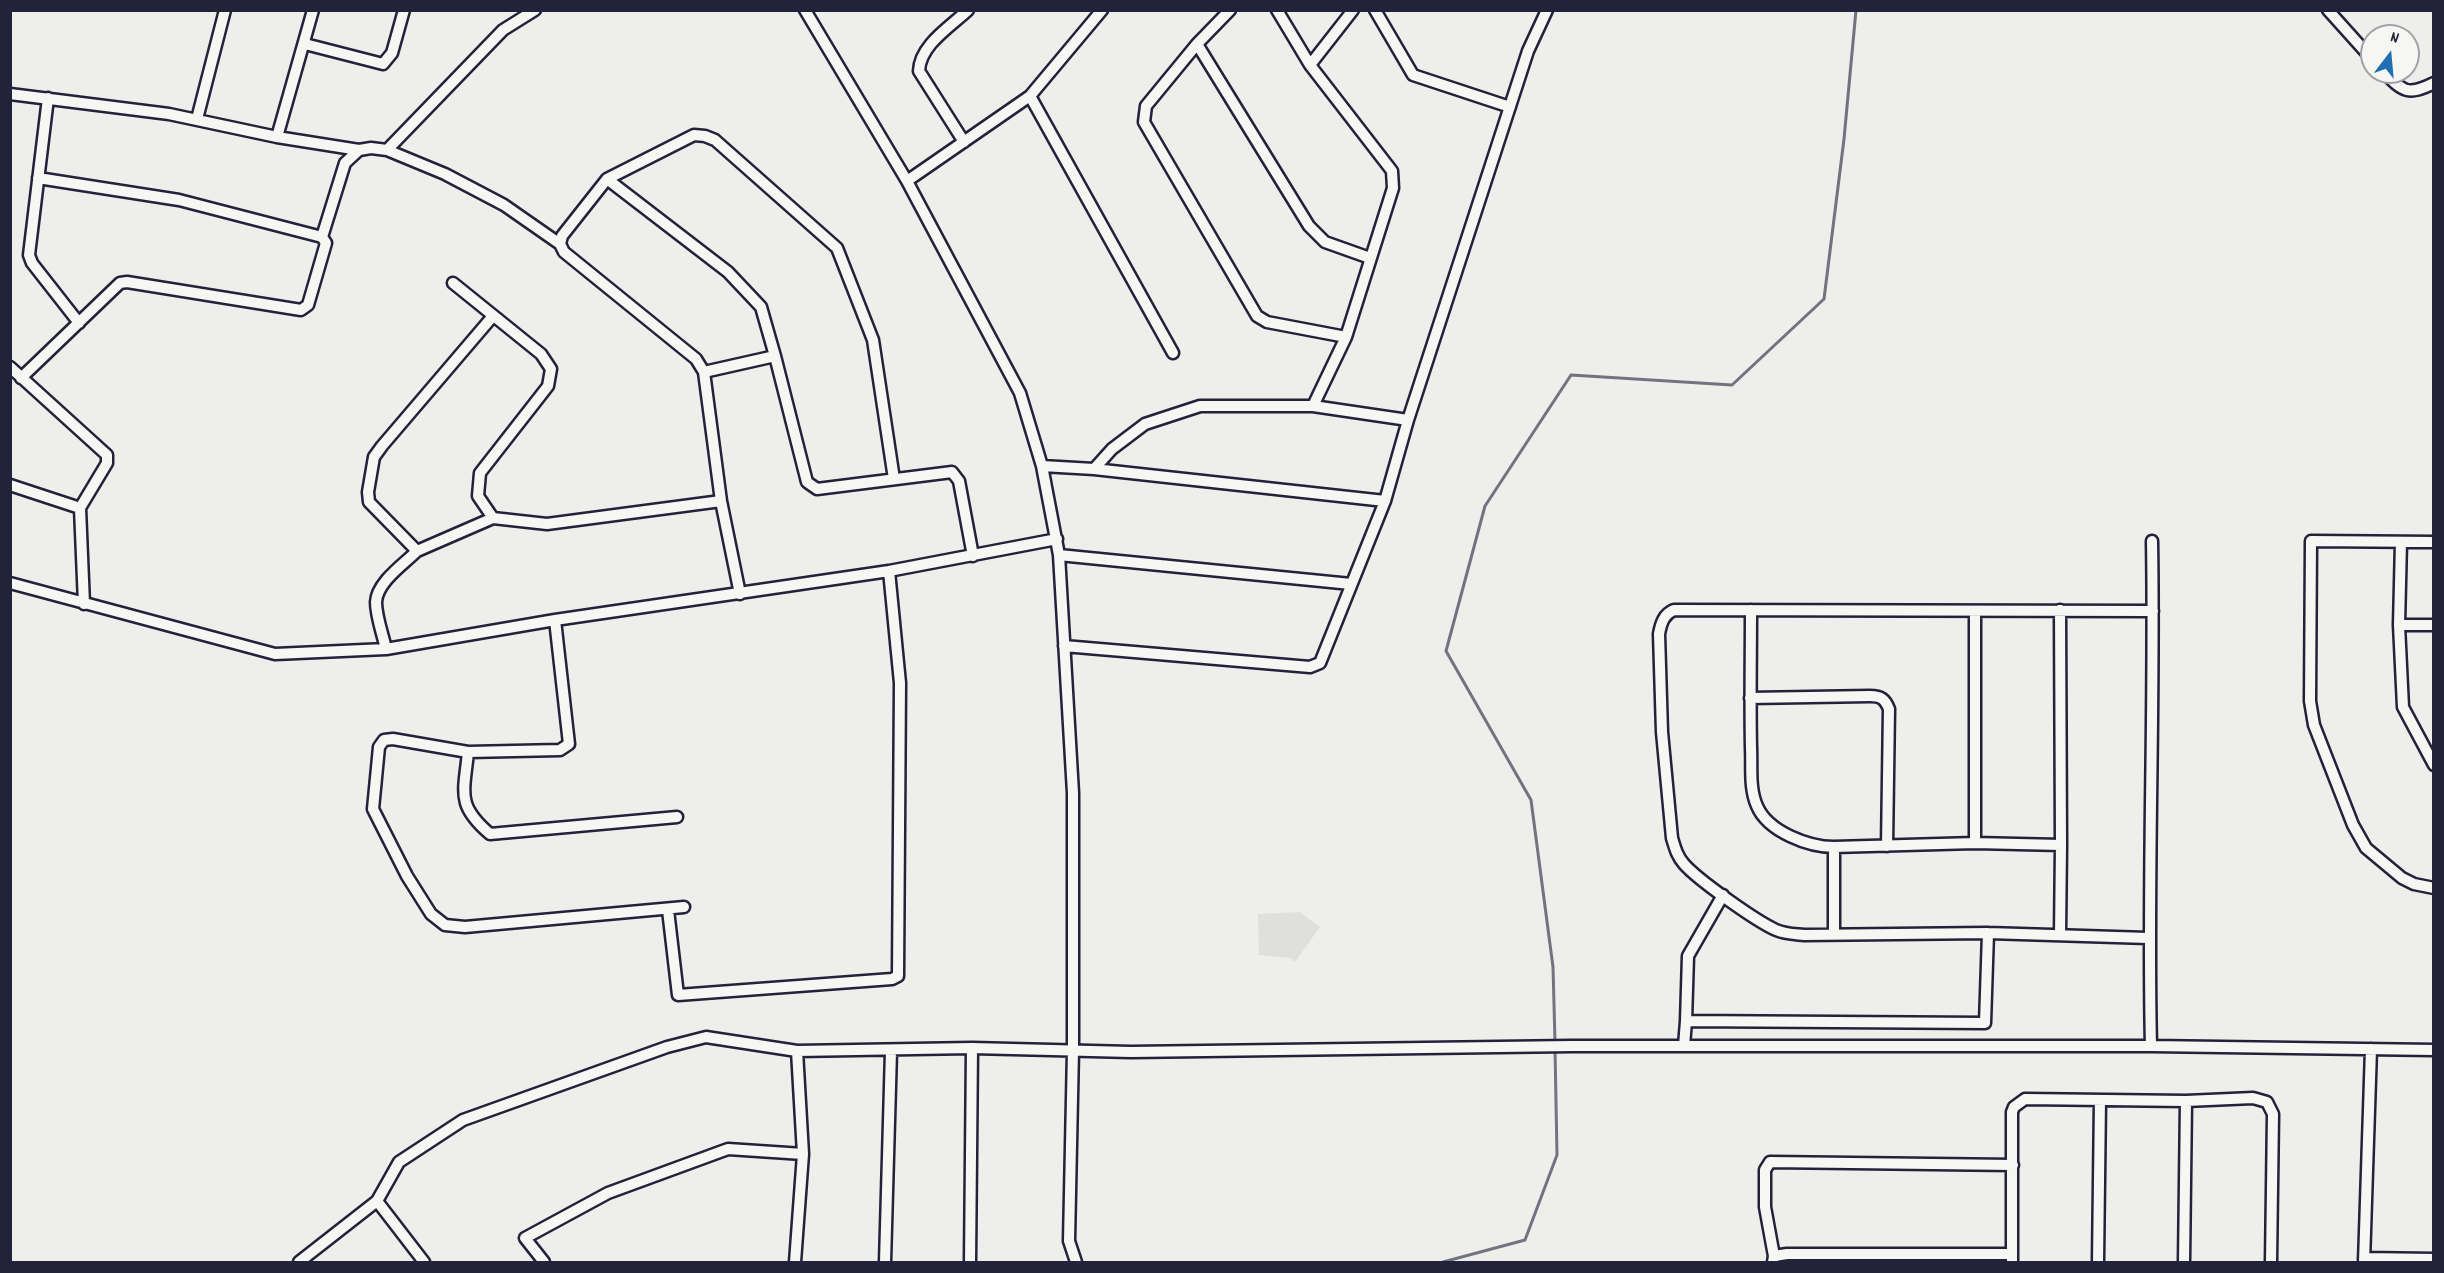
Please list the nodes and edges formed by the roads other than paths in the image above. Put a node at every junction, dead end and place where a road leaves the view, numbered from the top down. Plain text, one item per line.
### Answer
1 (225, 10) edge
2 (313, 10) edge
3 (404, 10) edge
4 (535, 10) edge
5 (805, 10) edge
6 (968, 10) edge
7 (1102, 10) edge
8 (1230, 10) edge
9 (1277, 10) edge
10 (1353, 10) edge
11 (1375, 10) edge
12 (1547, 10) edge
13 (2328, 10) edge
14 (305, 44) junction
15 (1197, 44) junction
16 (2360, 46) edge
17 (1310, 65) junction
18 (2433, 83) edge
19 (2396, 84) edge
20 (10, 94) edge
21 (1030, 96) junction
22 (48, 98) junction
23 (1510, 107) junction
24 (197, 119) junction
25 (277, 137) junction
26 (964, 142) junction
27 (359, 150) junction
28 (387, 150) junction
29 (38, 178) junction
30 (607, 179) junction
31 (907, 181) junction
32 (322, 237) junction
33 (560, 244) junction
34 (1370, 258) junction
35 (453, 283) dead end
36 (493, 316) junction
37 (79, 323) junction
38 (1346, 337) junction
39 (1173, 353) dead end
40 (776, 356) junction
41 (10, 367) edge
42 (704, 372) junction
43 (21, 378) junction
44 (1313, 406) junction
45 (1408, 420) junction
46 (1042, 466) junction
47 (1094, 469) junction
48 (894, 479) junction
49 (10, 485) edge
50 (721, 501) junction
51 (1385, 501) junction
52 (80, 508) junction
53 (493, 518) junction
54 (1057, 539) junction
55 (2152, 541) dead end
56 (2401, 542) junction
57 (2433, 542) edge
58 (417, 551) junction
59 (1059, 555) junction
60 (973, 556) junction
61 (889, 571) junction
62 (10, 583) edge
63 (1351, 584) junction
64 (740, 594) junction
65 (84, 604) junction
66 (1751, 610) junction
67 (2060, 610) junction
68 (1975, 611) junction
69 (2153, 611) junction
70 (555, 620) junction
71 (2399, 625) junction
72 (2433, 625) edge
73 (1064, 646) junction
74 (386, 649) junction
75 (1750, 698) junction
76 (468, 752) junction
77 (2433, 765) edge
78 (677, 817) dead end
79 (1975, 843) junction
80 (2061, 845) junction
81 (1887, 846) junction
82 (1834, 847) junction
83 (2433, 888) edge
84 (1723, 895) junction
85 (684, 908) dead end
86 (668, 910) junction
87 (1834, 933) junction
88 (1988, 933) junction
89 (2060, 935) junction
90 (2148, 938) junction
91 (1686, 1022) junction
92 (1684, 1046) junction
93 (2151, 1046) junction
94 (972, 1048) junction
95 (2371, 1049) junction
96 (1073, 1050) junction
97 (2433, 1050) edge
98 (797, 1051) junction
99 (891, 1051) junction
100 (2100, 1100) junction
101 (2186, 1101) junction
102 (803, 1154) junction
103 (2013, 1165) junction
104 (377, 1201) junction
105 (2012, 1258) edge
106 (1774, 1259) edge
107 (2433, 1259) edge
108 (2364, 1260) edge
109 (299, 1263) edge
110 (424, 1263) edge
111 (544, 1263) edge
112 (795, 1263) edge
113 (885, 1263) edge
114 (970, 1263) edge
115 (1076, 1263) edge
116 (2098, 1263) edge
117 (2184, 1263) edge
118 (2271, 1263) edge

1 - 24 street
2 - 14 street
3 - 14 street
4 - 28 street
5 - 31 street
6 - 26 street
7 - 21 street
8 - 15 street
9 - 17 street
10 - 17 street
11 - 23 street
12 - 23 street
13 - 16 street
14 - 25 street
15 - 34 street
15 - 38 street
17 - 34 street
18 - 19 street
20 - 22 street
21 - 26 street
21 - 39 street
22 - 24 street
22 - 29 street
23 - 45 street
24 - 25 street
25 - 27 street
26 - 31 street
27 - 28 street
27 - 32 street
28 - 33 street
29 - 32 street
29 - 37 street
30 - 33 street
30 - 40 street
30 - 48 street
31 - 46 street
32 - 37 street
33 - 42 street
34 - 38 street
35 - 36 street
36 - 53 street
36 - 58 street
37 - 43 street
38 - 44 street
40 - 42 street
40 - 48 street
41 - 43 street
42 - 50 street
43 - 52 street
44 - 45 street
44 - 47 street
45 - 51 street
46 - 47 street
46 - 54 street
47 - 51 street
48 - 60 street
49 - 52 street
50 - 53 street
50 - 64 street
51 - 63 street
52 - 65 street
53 - 58 street
54 - 59 street
54 - 60 street
55 - 69 street
56 - 57 street
56 - 71 street
56 - 83 street
58 - 74 street
59 - 63 street
59 - 73 street
60 - 61 street
61 - 64 street
61 - 86 street
62 - 65 street
63 - 73 street
64 - 70 street
65 - 74 street
66 - 68 street
66 - 75 street
66 - 84 street
67 - 68 street
67 - 69 street
67 - 80 street
68 - 79 street
69 - 90 street
70 - 74 street
70 - 76 street
71 - 72 street
71 - 77 street
73 - 96 street
75 - 81 street
75 - 82 street
76 - 78 street
76 - 86 street
79 - 80 street
79 - 81 street
80 - 89 street
81 - 82 street
82 - 87 street
84 - 87 street
84 - 91 street
85 - 86 street
87 - 88 street
88 - 89 street
88 - 91 street
89 - 90 street
90 - 93 street
91 - 92 street
92 - 93 street
92 - 96 street
93 - 95 street
94 - 96 street
94 - 99 street
94 - 114 street
95 - 97 street
95 - 108 street
96 - 115 street
98 - 99 street
98 - 102 street
98 - 104 street
99 - 113 street
100 - 101 street
100 - 103 street
100 - 116 street
101 - 117 street
101 - 118 street
102 - 111 street
102 - 112 street
103 - 105 street
103 - 106 street
104 - 109 street
104 - 110 street
105 - 106 street
107 - 108 street

